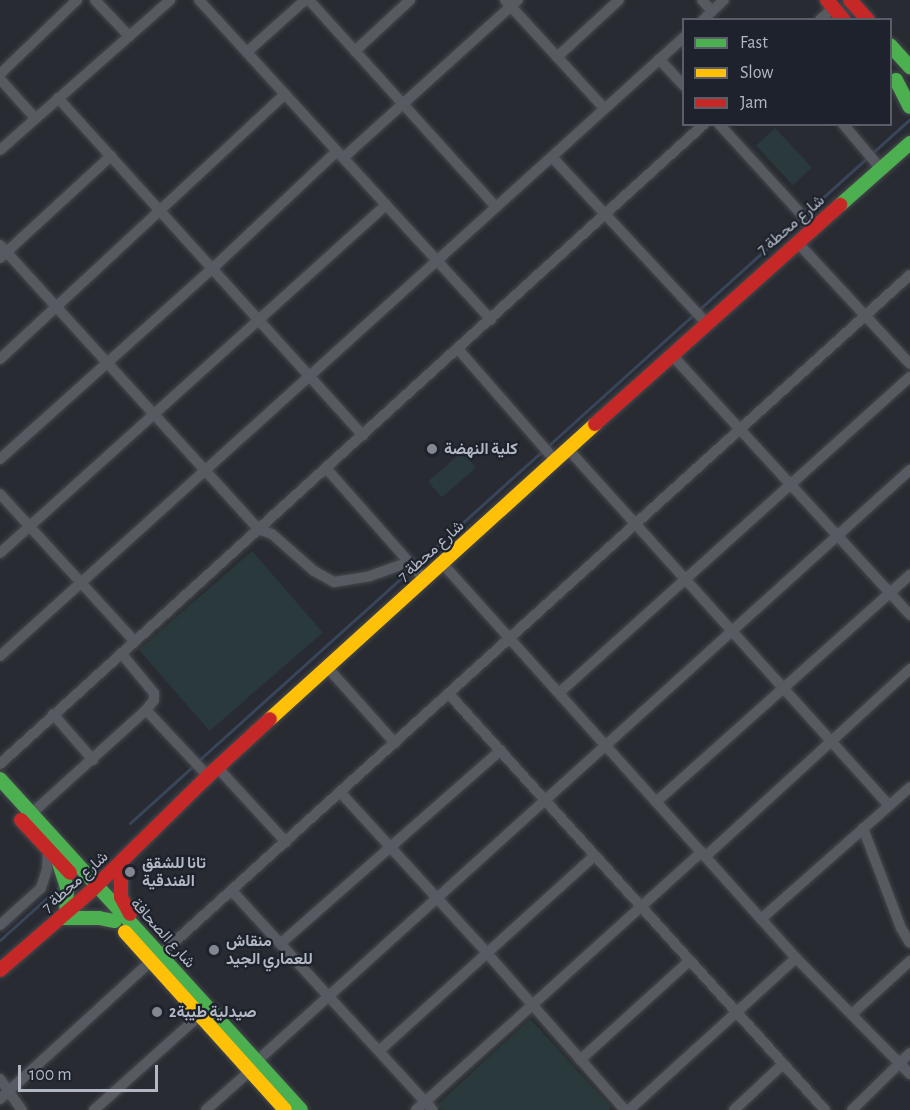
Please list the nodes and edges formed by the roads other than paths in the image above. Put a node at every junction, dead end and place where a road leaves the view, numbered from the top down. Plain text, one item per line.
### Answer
1 (77, 0) edge
2 (95, 0) edge
3 (170, 0) edge
4 (199, 0) edge
5 (307, 0) edge
6 (410, 0) edge
7 (619, 0) edge
8 (702, 0) edge
9 (724, 0) edge
10 (850, 0) edge
11 (511, 2) edge
12 (830, 4) edge
13 (712, 11) junction
14 (704, 18) edge
15 (821, 18) edge
16 (842, 18) edge
17 (866, 18) edge
18 (129, 36) junction
19 (682, 39) edge
20 (892, 46) edge
21 (355, 51) junction
22 (247, 52) junction
23 (557, 57) junction
24 (659, 59) junction
25 (910, 67) edge
26 (0, 74) edge
27 (893, 76) edge
28 (0, 79) edge
29 (682, 84) edge
30 (285, 94) junction
31 (910, 95) edge
32 (58, 98) junction
33 (404, 103) junction
34 (910, 107) edge
35 (604, 108) junction
36 (35, 118) junction
37 (702, 126) edge
38 (721, 126) edge
39 (845, 126) edge
40 (910, 143) edge
41 (0, 150) edge
42 (910, 153) edge
43 (340, 154) junction
44 (111, 156) junction
45 (552, 157) junction
46 (885, 166) junction
47 (386, 205) junction
48 (496, 207) junction
49 (161, 210) junction
50 (605, 214) junction
51 (813, 227) junction
52 (797, 242) junction
53 (2, 252) edge
54 (435, 260) junction
55 (213, 268) junction
56 (910, 275) edge
57 (57, 307) junction
58 (865, 316) junction
59 (491, 320) junction
60 (260, 321) junction
61 (706, 323) junction
62 (458, 349) junction
63 (671, 354) junction
64 (0, 359) edge
65 (107, 362) junction
66 (910, 364) edge
67 (309, 376) junction
68 (910, 376) edge
69 (155, 415) junction
70 (741, 430) junction
71 (363, 435) junction
72 (568, 449) junction
73 (0, 459) edge
74 (555, 460) junction
75 (326, 468) junction
76 (205, 470) junction
77 (910, 470) edge
78 (791, 484) junction
79 (0, 494) edge
80 (636, 525) junction
81 (29, 526) junction
82 (258, 529) junction
83 (838, 536) junction
84 (0, 553) edge
85 (409, 562) junction
86 (442, 563) junction
87 (910, 575) edge
88 (424, 579) junction
89 (686, 579) junction
90 (81, 584) junction
91 (890, 593) junction
92 (910, 615) edge
93 (734, 632) junction
94 (509, 639) junction
95 (134, 641) junction
96 (122, 654) junction
97 (0, 656) edge
98 (327, 668) junction
99 (910, 669) edge
100 (784, 688) junction
101 (559, 693) junction
102 (449, 694) junction
103 (146, 710) junction
104 (53, 714) junction
105 (832, 740) junction
106 (395, 743) junction
107 (605, 745) junction
108 (501, 750) junction
109 (93, 760) junction
110 (0, 764) edge
111 (212, 772) junction
112 (0, 779) edge
113 (910, 787) edge
114 (341, 793) junction
115 (0, 796) edge
116 (544, 800) junction
117 (656, 802) junction
118 (890, 805) junction
119 (31, 814) junction
120 (863, 828) junction
121 (49, 834) junction
122 (286, 842) junction
123 (391, 847) junction
124 (48, 850) junction
125 (134, 850) junction
126 (704, 854) junction
127 (594, 856) junction
128 (59, 862) junction
129 (121, 863) junction
130 (77, 865) junction
131 (93, 889) junction
132 (232, 891) junction
133 (437, 897) junction
134 (640, 908) junction
135 (63, 916) junction
136 (761, 919) junction
137 (115, 921) junction
138 (0, 925) edge
139 (149, 941) junction
140 (910, 943) edge
141 (280, 944) junction
142 (486, 952) junction
143 (155, 958) junction
144 (796, 958) junction
145 (910, 961) edge
146 (688, 962) junction
147 (0, 970) edge
148 (329, 997) junction
149 (533, 1006) junction
150 (735, 1013) junction
151 (852, 1014) junction
152 (200, 1015) junction
153 (379, 1051) junction
154 (910, 1053) edge
155 (580, 1060) junction
156 (900, 1063) junction
157 (782, 1065) junction
158 (253, 1066) junction
159 (910, 1074) edge
160 (0, 1078) edge
161 (10, 1090) junction
162 (0, 1099) edge
163 (429, 1106) edge
164 (22, 1110) edge
165 (94, 1110) edge
166 (206, 1110) edge
167 (285, 1110) edge
168 (302, 1110) edge
169 (416, 1110) edge
170 (627, 1110) edge
171 (734, 1110) edge
172 (825, 1110) edge
173 (852, 1110) edge

1 - 26 street
2 - 18 street
3 - 18 street
4 - 22 street
5 - 21 street
5 - 22 street
6 - 21 street
7 - 23 street
8 - 13 street
9 - 13 street
10 - 17 main road
11 - 23 street
11 - 33 street
12 - 15 street
12 - 16 main road
13 - 14 street
18 - 32 street
19 - 24 street
20 - 25 main road
21 - 33 street
22 - 30 street
23 - 35 street
24 - 29 street
24 - 35 street
27 - 31 main road
27 - 34 main road
28 - 36 street
30 - 43 street
30 - 49 street
32 - 36 street
32 - 44 street
33 - 43 street
33 - 48 street
35 - 45 street
36 - 41 street
37 - 50 street
38 - 51 street
39 - 46 street
40 - 46 main road, شارع محطة 7
42 - 46 main road, شارع محطة 7
43 - 47 street
43 - 55 street
44 - 49 street
44 - 53 street
45 - 48 street
45 - 50 street
46 - 51 main road, شارع محطة 7
47 - 54 street
47 - 60 street
48 - 54 street
49 - 55 street
49 - 57 street
50 - 59 street
50 - 61 street
51 - 52 main road, شارع محطة 7
52 - 58 street
52 - 61 main road, شارع محطة 7
53 - 57 street
54 - 59 street
54 - 67 street
55 - 60 street
55 - 65 street
56 - 58 street
57 - 64 street
57 - 65 street
58 - 66 street
58 - 70 street
59 - 62 street
60 - 67 street
60 - 69 street
61 - 63 main road, شارع محطة 7
62 - 71 street
62 - 74 street
63 - 70 street
63 - 72 main road, شارع محطة 7
65 - 69 street
65 - 73 street
67 - 71 street
67 - 76 street
68 - 78 street
69 - 76 street
69 - 81 street
70 - 78 street
70 - 80 street
71 - 75 street
72 - 74 main road, شارع محطة 7
72 - 80 street
74 - 86 main road, شارع محطة 7
75 - 82 street
75 - 85 street
76 - 82 street
76 - 90 street
77 - 83 street
78 - 83 street
78 - 89 street
79 - 81 street
80 - 89 street
80 - 94 street
81 - 84 street
81 - 90 street
82 - 85 street
82 - 95 street
83 - 91 street
83 - 93 street
85 - 88 street
86 - 88 main road, شارع محطة 7
86 - 94 street
87 - 91 street
88 - 98 main road, شارع محطة 7
89 - 93 street
89 - 101 street
90 - 95 street
90 - 97 street
91 - 92 street
91 - 100 street
93 - 100 street
93 - 107 street
94 - 101 street
94 - 102 street
95 - 96 street
96 - 103 street
96 - 104 street
98 - 106 street
98 - 111 main road, شارع محطة 7
99 - 105 street
100 - 105 street
100 - 117 street
101 - 107 street
102 - 106 street
102 - 108 street
103 - 109 street
103 - 111 street
104 - 109 street
104 - 110 street
105 - 118 street
105 - 126 street
106 - 114 street
107 - 116 street
107 - 117 street
108 - 116 street
108 - 123 street
109 - 119 street
111 - 122 street
111 - 125 main road, شارع محطة 7
112 - 119 main road, شارع الصحافة
113 - 118 street
114 - 122 street
114 - 123 street
115 - 124 main road, شارع الصحافة
116 - 127 street
116 - 133 street
117 - 126 street
118 - 120 street
119 - 121 main road, شارع الصحافة
120 - 136 street
120 - 140 street
121 - 124 street
121 - 130 main road, شارع الصحافة
122 - 132 street
123 - 133 street
123 - 141 street
124 - 128 main road, شارع الصحافة
124 - 138 street
125 - 129 main road, شارع محطة 7
125 - 130 main road
126 - 134 street
126 - 136 street
127 - 134 street
127 - 142 street
128 - 131 main road, شارع الصحافة
128 - 135 main road
129 - 131 main road, شارع محطة 7
129 - 139 main road
130 - 131 main road, شارع الصحافة
131 - 135 main road, شارع محطة 7
131 - 137 main road, شارع الصحافة
131 - 139 main road, شارع الصحافة
132 - 141 street
132 - 143 street
133 - 142 street
133 - 148 street
134 - 146 street
134 - 149 street
135 - 137 main road
135 - 147 main road, شارع محطة 7
136 - 144 street
137 - 143 main road, شارع الصحافة
139 - 143 main road, شارع الصحافة
141 - 148 street
142 - 149 street
142 - 153 street
143 - 152 main road, شارع الصحافة
143 - 158 main road, شارع الصحافة
143 - 161 street
144 - 150 street
144 - 151 street
145 - 151 street
146 - 150 street
146 - 155 street
148 - 153 street
148 - 158 street
149 - 155 street
149 - 163 street
150 - 157 street
150 - 170 street
151 - 156 street
152 - 158 main road, شارع الصحافة
152 - 165 street
153 - 163 street
154 - 156 street
155 - 170 street
156 - 159 street
156 - 173 street
157 - 171 street
157 - 172 street
158 - 166 street
158 - 167 main road, شارع الصحافة
158 - 168 main road, شارع الصحافة
160 - 161 street
161 - 162 street
161 - 164 street
163 - 169 street

